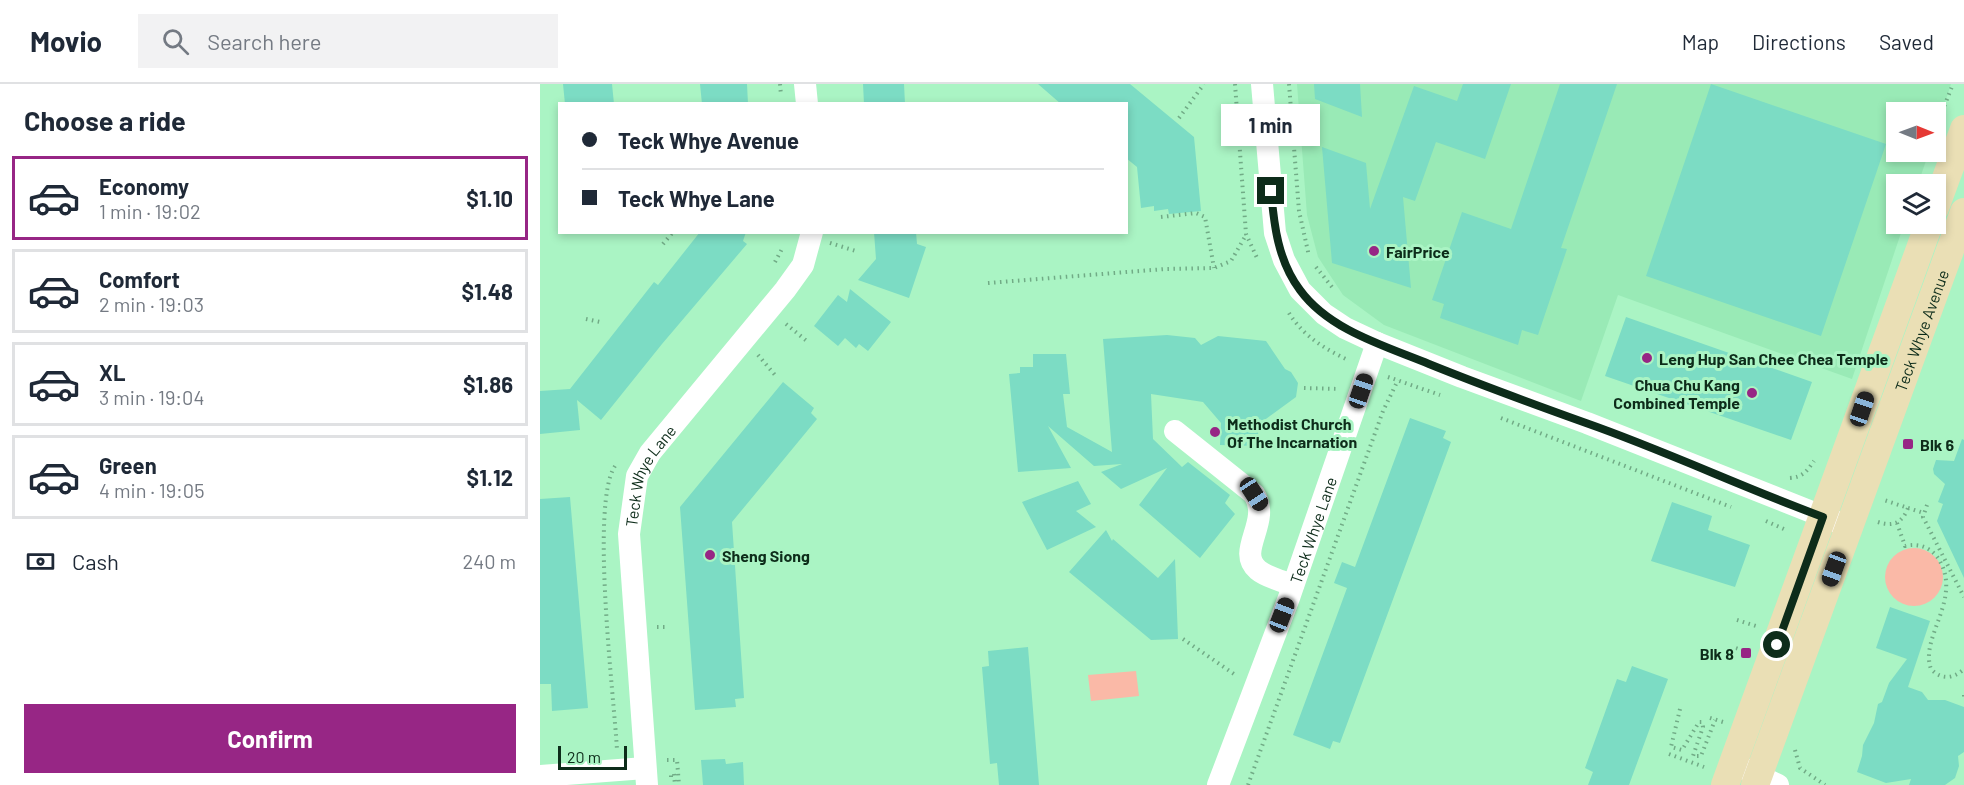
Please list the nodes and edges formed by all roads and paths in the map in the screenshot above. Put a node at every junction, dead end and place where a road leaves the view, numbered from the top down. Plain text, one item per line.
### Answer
1 (805, 84) edge
2 (1204, 84) edge
3 (1262, 84) edge
4 (1289, 84) edge
5 (1953, 84) edge
6 (807, 102) edge
7 (1179, 118) dead end
8 (1951, 125) edge
9 (1942, 174) edge
10 (1964, 212) edge
11 (1161, 217) dead end
12 (671, 234) edge
13 (811, 234) edge
14 (1246, 234) dead end
15 (1925, 234) edge
16 (831, 243) dead end
17 (663, 244) dead end
18 (856, 251) dead end
19 (1214, 268) junction
20 (988, 283) dead end
21 (1336, 291) dead end
22 (586, 319) dead end
23 (600, 322) dead end
24 (791, 328) dead end
25 (808, 342) dead end
26 (1377, 343) junction
27 (755, 352) dead end
28 (761, 359) dead end
29 (748, 360) dead end
30 (776, 375) dead end
31 (1398, 380) dead end
32 (1304, 388) dead end
33 (1332, 389) dead end
34 (1175, 432) dead end
35 (1818, 454) dead end
36 (1780, 474) dead end
37 (1884, 500) dead end
38 (1927, 505) dead end
39 (1908, 508) junction
40 (1924, 513) junction
41 (1823, 517) junction
42 (1863, 524) junction
43 (1897, 524) junction
44 (1293, 585) junction
45 (1964, 597) edge
46 (656, 615) dead end
47 (1737, 620) dead end
48 (1750, 624) dead end
49 (659, 627) dead end
50 (668, 627) dead end
51 (657, 634) dead end
52 (1183, 639) dead end
53 (1736, 648) dead end
54 (1744, 651) dead end
55 (1964, 669) edge
56 (1234, 674) dead end
57 (1680, 709) dead end
58 (1710, 718) dead end
59 (664, 748) dead end
60 (1669, 754) dead end
61 (669, 760) dead end
62 (1721, 772) edge
63 (540, 776) edge
64 (646, 776) edge
65 (1764, 782) edge
66 (673, 785) edge
67 (1218, 785) edge
68 (1248, 785) edge

1 - 6 street
2 - 7 path
3 - 26 street
4 - 21 path
5 - 8 path
8 - 9 main road
10 - 42 main road, Teck Whye Avenue
11 - 19 path
12 - 17 path
13 - 64 street, Teck Whye Lane
14 - 19 path
15 - 41 main road, Teck Whye Avenue
16 - 18 path
19 - 20 path
22 - 23 path
24 - 25 path
26 - 41 street
26 - 44 street, Teck Whye Lane
27 - 29 path
28 - 30 path
31 - 68 path
32 - 33 path
34 - 44 street
35 - 36 path
37 - 39 path
38 - 40 path
39 - 40 path
39 - 43 path
40 - 45 path
41 - 42 street
41 - 62 main road, Teck Whye Avenue
42 - 43 path
42 - 65 main road, Teck Whye Avenue
43 - 55 path
44 - 67 street, Teck Whye Lane
46 - 51 path
47 - 48 path
49 - 50 path
52 - 56 path
53 - 54 path
57 - 58 path
59 - 66 path
60 - 62 path
61 - 66 path
62 - 65 street
63 - 64 street, Teck Whye Lane

